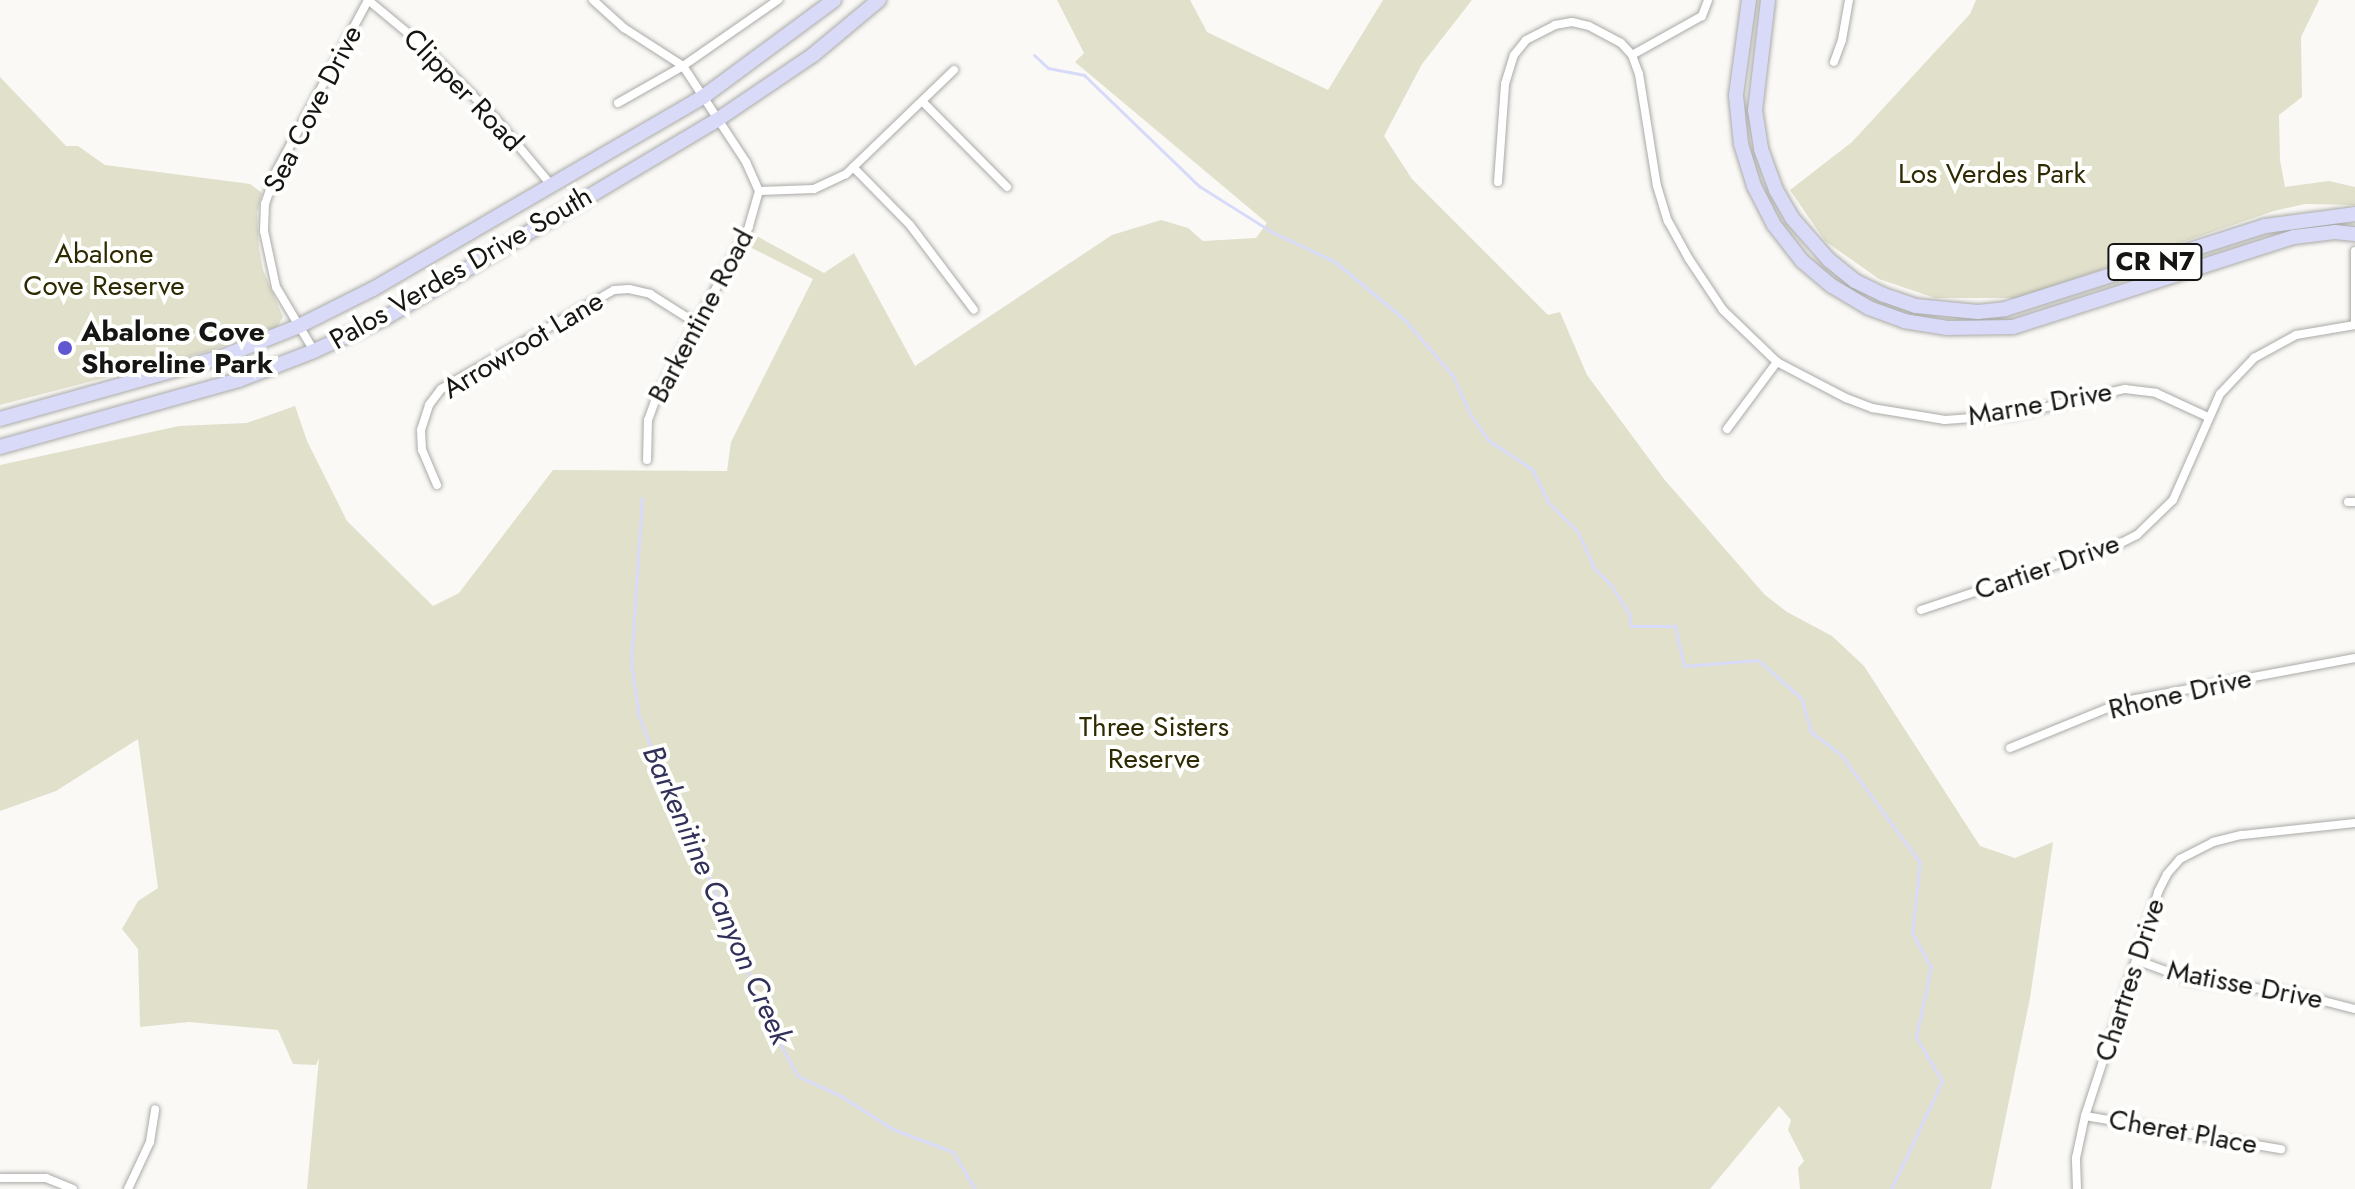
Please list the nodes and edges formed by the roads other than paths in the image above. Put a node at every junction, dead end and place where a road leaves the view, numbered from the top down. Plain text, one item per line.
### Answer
1 (368, 0) edge
2 (593, 0) edge
3 (778, 0) edge
4 (834, 0) edge
5 (879, 0) edge
6 (1708, 0) edge
7 (1749, 0) edge
8 (1768, 0) edge
9 (1849, 0) edge
10 (1632, 55) junction
11 (1834, 62) dead end
12 (683, 66) junction
13 (954, 70) dead end
14 (703, 97) junction
15 (922, 101) junction
16 (618, 103) dead end
17 (717, 120) junction
18 (853, 167) junction
19 (1498, 182) dead end
20 (552, 186) junction
21 (1007, 187) dead end
22 (759, 191) junction
23 (2355, 214) edge
24 (2355, 234) edge
25 (2355, 251) edge
26 (974, 310) dead end
27 (1956, 310) junction
28 (1890, 316) junction
29 (696, 323) junction
30 (2355, 325) edge
31 (299, 326) junction
32 (314, 351) junction
33 (1777, 362) junction
34 (2208, 417) junction
35 (0, 419) edge
36 (1727, 429) dead end
37 (0, 447) edge
38 (647, 460) dead end
39 (437, 485) dead end
40 (1921, 610) dead end
41 (2355, 658) edge
42 (2010, 748) dead end
43 (2355, 823) edge
44 (2136, 960) junction
45 (2355, 1009) edge
46 (155, 1109) dead end
47 (2085, 1116) junction
48 (2281, 1149) dead end
49 (0, 1178) edge
50 (73, 1189) edge
51 (128, 1189) edge
52 (2077, 1189) edge

1 - 20 street, Clipper Road
1 - 31 street, Sea Cove Drive
2 - 12 street, Barkentine Road
3 - 12 street
4 - 14 main road, Palos Verdes Drive South
5 - 17 main road, Palos Verdes Drive South
6 - 10 street
7 - 28 main road, CR N7
8 - 27 main road, CR N7
9 - 11 street
10 - 19 street
10 - 33 street, Marne Drive
12 - 14 street, Barkentine Road
12 - 16 street
13 - 15 street
14 - 17 street, Barkentine Road
14 - 20 main road, Palos Verdes Drive South
15 - 18 street
15 - 21 street
17 - 22 street, Barkentine Road
17 - 32 main road, Palos Verdes Drive South
18 - 22 street
18 - 26 street
20 - 31 main road, Palos Verdes Drive South
22 - 29 street, Barkentine Road
23 - 27 main road, CR N7
24 - 28 main road, CR N7
25 - 30 street
27 - 28 main road
29 - 38 street, Barkentine Road
29 - 39 street, Arrowroot Lane
30 - 34 street, Cartier Drive
31 - 32 street, Sea Cove Drive
31 - 35 main road, Palos Verdes Drive South
32 - 37 main road, Palos Verdes Drive South
33 - 34 street, Marne Drive
33 - 36 street
34 - 40 street, Cartier Drive
41 - 42 street, Rhone Drive
43 - 44 street, Chartres Drive
44 - 45 street, Matisse Drive
44 - 47 street, Chartres Drive
46 - 51 street
47 - 48 street, Cheret Place
47 - 52 street, Chartres Drive
49 - 50 street

